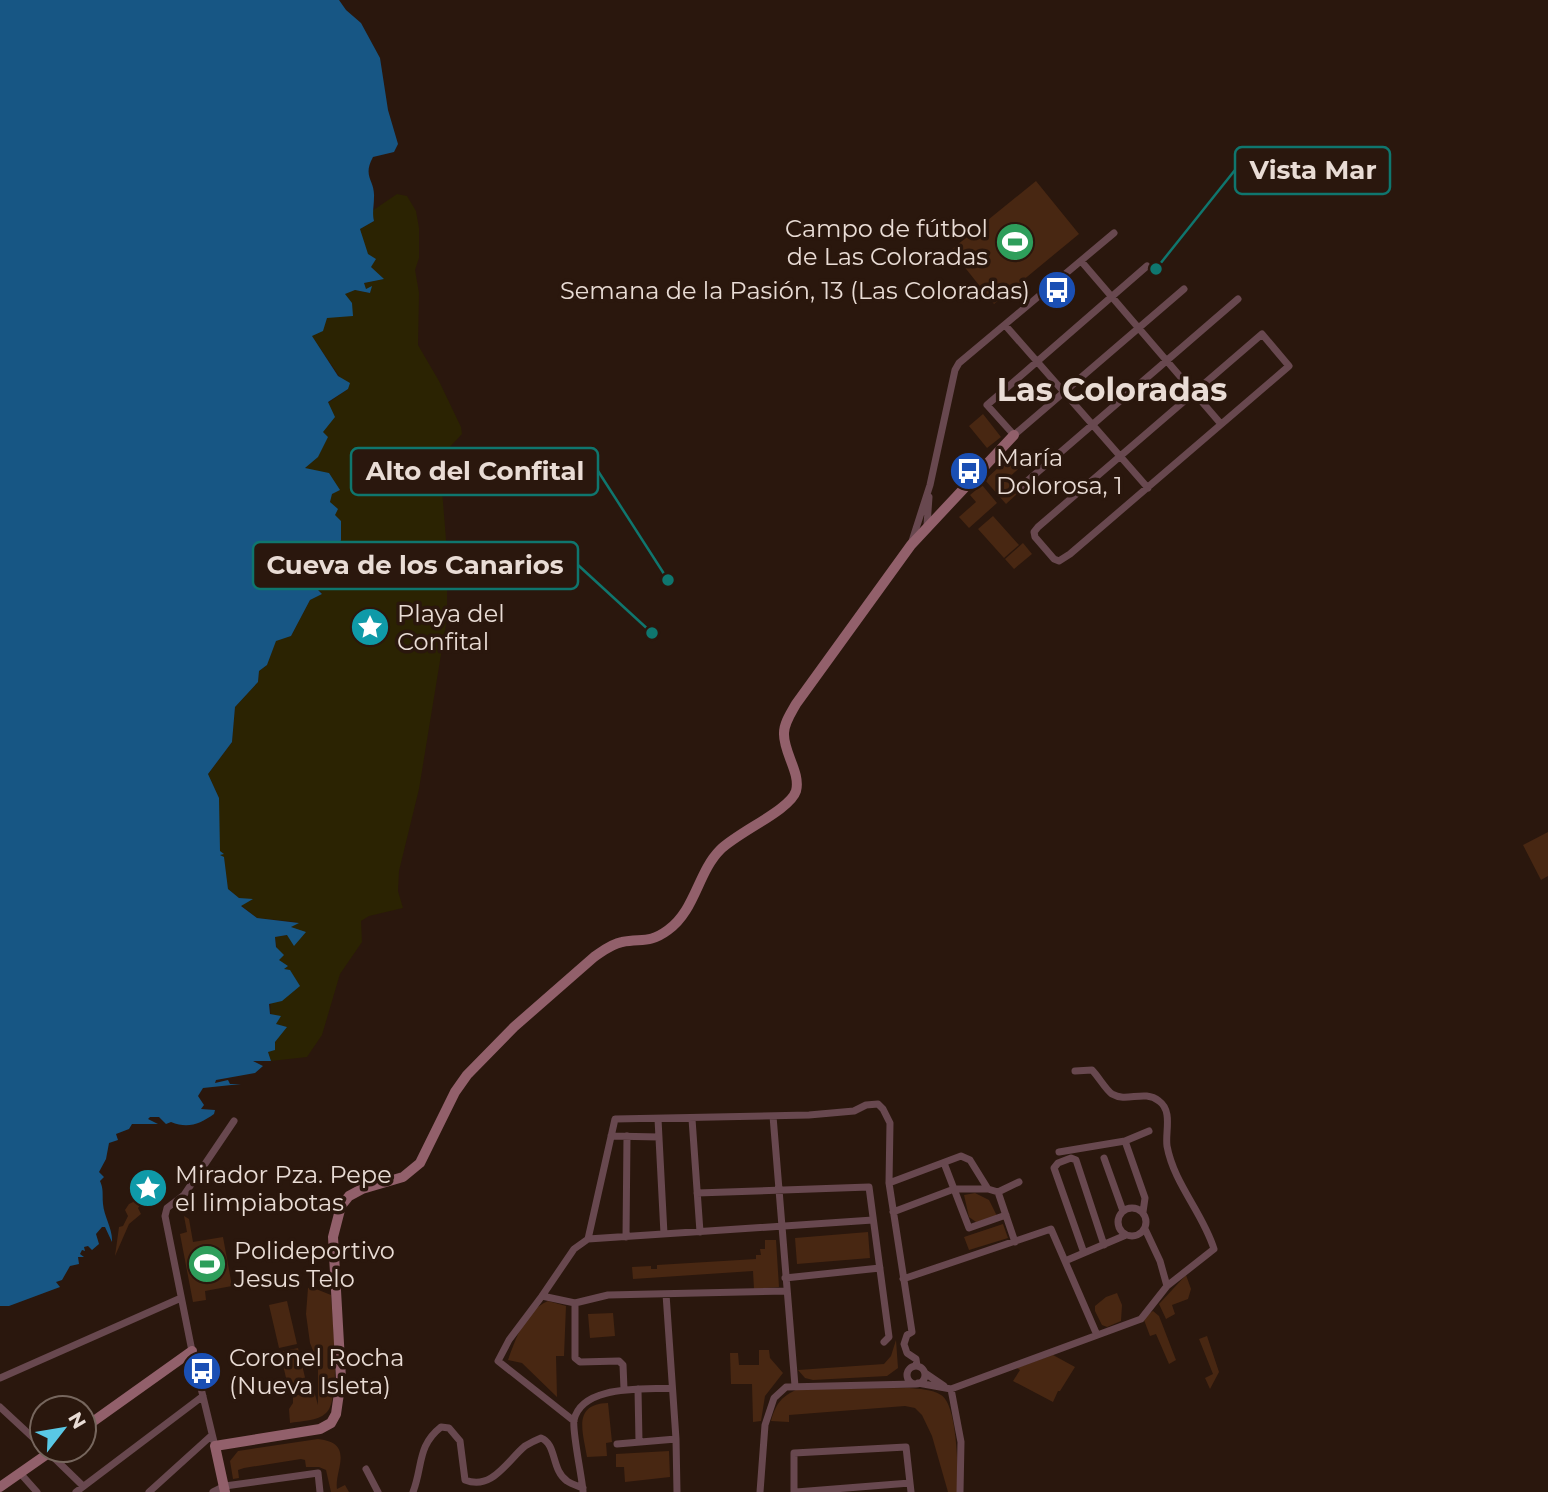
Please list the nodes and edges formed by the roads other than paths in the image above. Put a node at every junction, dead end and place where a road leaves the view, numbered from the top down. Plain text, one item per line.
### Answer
1 (1114, 233) dead end
2 (1081, 261) junction
3 (1147, 266) dead end
4 (1184, 289) dead end
5 (1112, 297) junction
6 (1238, 299) dead end
7 (1005, 325) junction
8 (1139, 328) junction
9 (1167, 360) junction
10 (1037, 361) junction
11 (1193, 392) junction
12 (1065, 394) junction
13 (1221, 424) junction
14 (1093, 426) junction
15 (1014, 435) junction
16 (1120, 456) junction
17 (930, 485) junction
18 (1147, 488) junction
19 (1018, 489) dead end
20 (933, 513) junction
21 (911, 545) junction
22 (1075, 1071) dead end
23 (773, 1116) junction
24 (658, 1119) junction
25 (692, 1119) junction
26 (234, 1121) dead end
27 (1149, 1131) dead end
28 (611, 1136) junction
29 (627, 1136) junction
30 (659, 1137) junction
31 (1125, 1141) junction
32 (1059, 1152) dead end
33 (1104, 1158) dead end
34 (944, 1163) junction
35 (1020, 1182) dead end
36 (888, 1183) junction
37 (954, 1189) junction
38 (988, 1189) junction
39 (778, 1190) junction
40 (998, 1192) junction
41 (697, 1193) junction
42 (1123, 1211) junction
43 (893, 1212) junction
44 (1143, 1212) junction
45 (1006, 1215) junction
46 (873, 1220) junction
47 (781, 1226) junction
48 (1145, 1229) junction
49 (700, 1232) junction
50 (664, 1234) junction
51 (1126, 1235) junction
52 (626, 1237) junction
53 (588, 1239) junction
54 (1015, 1242) junction
55 (1104, 1245) junction
56 (1084, 1253) junction
57 (1065, 1261) junction
58 (880, 1268) junction
59 (785, 1278) junction
60 (903, 1279) junction
61 (1167, 1286) junction
62 (787, 1292) junction
63 (666, 1294) junction
64 (542, 1296) junction
65 (181, 1298) junction
66 (575, 1303) junction
67 (1097, 1335) junction
68 (884, 1342) dead end
69 (192, 1351) junction
70 (917, 1366) junction
71 (925, 1373) junction
72 (907, 1374) junction
73 (0, 1378) edge
74 (887, 1383) junction
75 (916, 1384) junction
76 (795, 1386) junction
77 (672, 1388) junction
78 (949, 1388) junction
79 (624, 1389) junction
80 (638, 1390) junction
81 (203, 1396) junction
82 (0, 1408) edge
83 (98, 1418) edge
84 (574, 1421) junction
85 (28, 1433) edge
86 (676, 1439) junction
87 (214, 1440) junction
88 (639, 1442) junction
89 (617, 1444) dead end
90 (31, 1464) edge
91 (61, 1464) edge
92 (366, 1469) dead end
93 (20, 1473) junction
94 (910, 1483) junction
95 (83, 1486) junction
96 (0, 1487) edge
97 (583, 1490) edge
98 (218, 1491) edge
99 (37, 1492) edge
100 (76, 1492) edge
101 (149, 1492) edge
102 (320, 1492) edge
103 (378, 1492) edge
104 (413, 1492) edge
105 (677, 1492) edge
106 (760, 1492) edge
107 (795, 1492) edge
108 (911, 1492) edge
109 (960, 1492) edge

1 - 2 street
2 - 5 street
2 - 7 street
3 - 5 street
4 - 8 street
5 - 8 street
5 - 10 street
6 - 9 street
7 - 10 street
7 - 17 street
8 - 9 street
8 - 12 street
9 - 11 street
9 - 14 street
10 - 12 street
10 - 15 street
11 - 13 street
11 - 13 street
11 - 16 street
12 - 14 street
12 - 15 street
13 - 18 street
14 - 16 street
14 - 19 street
15 - 20 street
16 - 18 street
16 - 18 street
17 - 20 street
17 - 21 street
20 - 21 street
21 - 87 street
22 - 61 street
23 - 25 street
23 - 36 street
23 - 39 street
24 - 25 street
24 - 28 street
24 - 30 street
25 - 41 street
26 - 65 street
27 - 31 street
28 - 29 street
28 - 53 street
29 - 30 street
29 - 52 street
30 - 50 street
31 - 32 street
31 - 44 street
33 - 42 street
34 - 36 street
34 - 37 street
34 - 38 street
35 - 40 street
36 - 43 street
37 - 38 street
37 - 43 street
37 - 45 street
38 - 40 street
39 - 41 street
39 - 46 street
39 - 47 street
40 - 45 street
41 - 49 street
42 - 44 street
42 - 51 street
43 - 60 street
44 - 48 street
45 - 54 street
46 - 47 street
46 - 58 street
47 - 49 street
47 - 59 street
48 - 51 street
48 - 61 street
49 - 50 street
50 - 52 street
51 - 55 street
52 - 53 street
53 - 64 street
54 - 57 street
54 - 60 street
55 - 56 street
55 - 56 street
56 - 57 street
57 - 67 street
58 - 59 street
58 - 68 street
59 - 62 street
60 - 70 street
61 - 67 street
62 - 63 street
62 - 76 street
63 - 66 street
63 - 77 street
64 - 66 street
64 - 84 street
65 - 69 street
65 - 73 street
66 - 79 street
67 - 78 street
69 - 81 street
69 - 83 street
70 - 71 street
70 - 72 street
71 - 75 street
71 - 78 street
72 - 74 street
72 - 75 street
74 - 75 street
74 - 76 street
75 - 78 street
76 - 106 street
77 - 80 street
77 - 86 street
78 - 109 street
79 - 80 street
79 - 84 street
80 - 88 street
81 - 87 street
81 - 95 street
82 - 85 street
84 - 97 street
86 - 88 street
86 - 105 street
87 - 98 street
87 - 101 street
88 - 89 street
90 - 93 street
91 - 95 street
92 - 103 street
93 - 96 street
93 - 99 street
94 - 107 street
94 - 107 street
94 - 108 street
95 - 100 street
97 - 104 street
98 - 102 street

